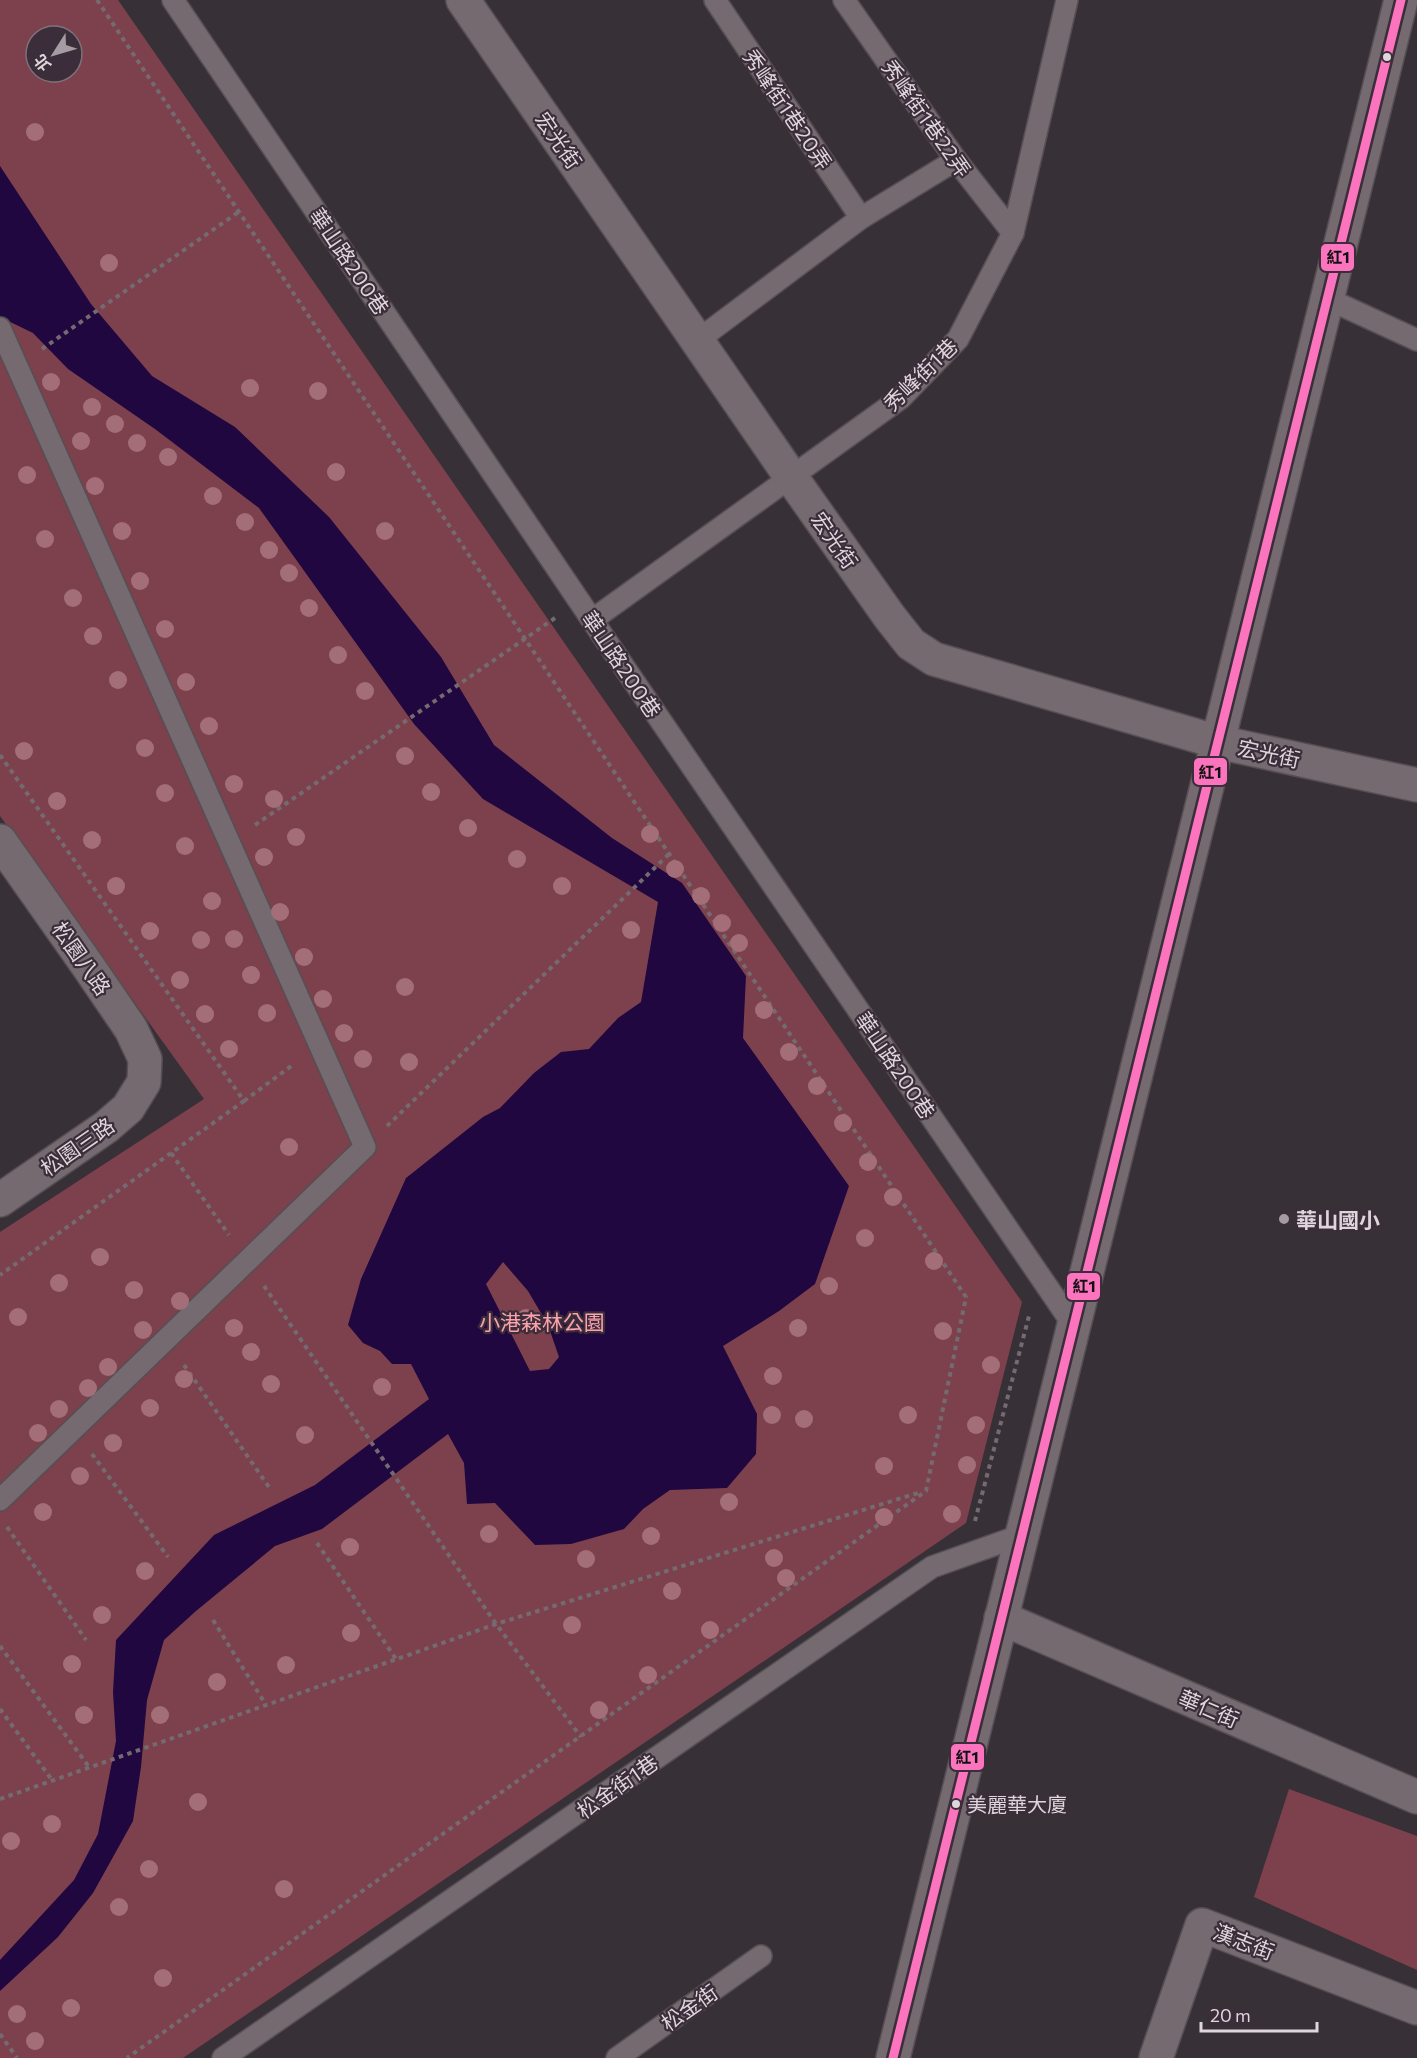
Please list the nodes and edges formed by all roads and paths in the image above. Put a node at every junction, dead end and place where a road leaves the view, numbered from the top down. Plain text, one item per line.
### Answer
1 (97, 0) edge
2 (174, 0) edge
3 (463, 0) edge
4 (715, 0) edge
5 (844, 0) edge
6 (1067, 0) edge
7 (1401, 0) edge
8 (956, 160) junction
9 (240, 211) junction
10 (861, 218) junction
11 (1013, 233) junction
12 (1328, 299) junction
13 (0, 328) edge
14 (698, 340) junction
15 (1417, 340) edge
16 (17, 366) junction
17 (791, 477) junction
18 (580, 602) junction
19 (592, 620) junction
20 (525, 638) junction
21 (1218, 742) junction
22 (1417, 785) edge
23 (0, 841) edge
24 (230, 843) junction
25 (669, 854) junction
26 (320, 1045) junction
27 (144, 1083) joint
28 (244, 1101) dead end
29 (365, 1147) junction
30 (171, 1153) dead end
31 (0, 1200) edge
32 (247, 1261) junction
33 (1074, 1326) junction
34 (167, 1339) junction
35 (74, 1428) junction
36 (271, 1490) dead end
37 (926, 1491) junction
38 (0, 1500) edge
39 (0, 1518) edge
40 (1022, 1535) junction
41 (316, 1543) dead end
42 (168, 1557) dead end
43 (1002, 1618) junction
44 (213, 1620) dead end
45 (496, 1623) junction
46 (86, 1640) dead end
47 (0, 1646) edge
48 (396, 1659) junction
49 (266, 1705) junction
50 (0, 1709) edge
51 (581, 1737) junction
52 (89, 1767) junction
53 (52, 1780) junction
54 (1417, 1797) edge
55 (0, 1799) edge
56 (761, 1956) dead end
57 (1417, 2008) edge
58 (0, 2034) edge
59 (17, 2058) edge
60 (127, 2058) edge
61 (223, 2058) edge
62 (617, 2058) edge
63 (893, 2058) edge
64 (1156, 2058) edge

1 - 9 path
2 - 18 lane, 華山路200巷
3 - 14 street, 宏光街
4 - 10 lane, 秀峰街1巷20弄
5 - 8 lane, 秀峰街1巷22弄
6 - 11 lane, 秀峰街1巷
7 - 12 street
8 - 10 lane
8 - 11 lane, 秀峰街1巷22弄
9 - 16 path
9 - 20 path
10 - 14 lane
11 - 17 lane, 秀峰街1巷
12 - 15 lane
12 - 21 street
13 - 16 lane
14 - 17 street, 宏光街
16 - 24 lane
17 - 19 lane, 秀峰街1巷
17 - 21 street, 宏光街
18 - 19 lane, 華山路200巷
18 - 20 path
19 - 33 lane, 華山路200巷
20 - 24 path
20 - 25 path
21 - 22 street, 宏光街
21 - 33 street
23 - 27 street, 松園八路
24 - 26 lane
25 - 29 path
25 - 37 path
26 - 28 path
26 - 29 lane
27 - 31 street, 松園三路
29 - 32 lane
30 - 32 path
32 - 34 lane
32 - 45 path
33 - 40 street
34 - 35 lane
34 - 36 path
35 - 38 lane
35 - 42 path
37 - 45 path
37 - 51 path
39 - 46 path
40 - 43 street
40 - 61 lane, 松金街1巷
41 - 48 path
43 - 54 street, 華仁街
43 - 63 street
44 - 49 path
45 - 48 path
45 - 51 path
47 - 52 path
48 - 49 path
49 - 52 path
50 - 53 path
51 - 60 path
52 - 53 path
53 - 55 path
56 - 62 lane, 松金街
57 - 64 street, 漢志街
58 - 59 path

